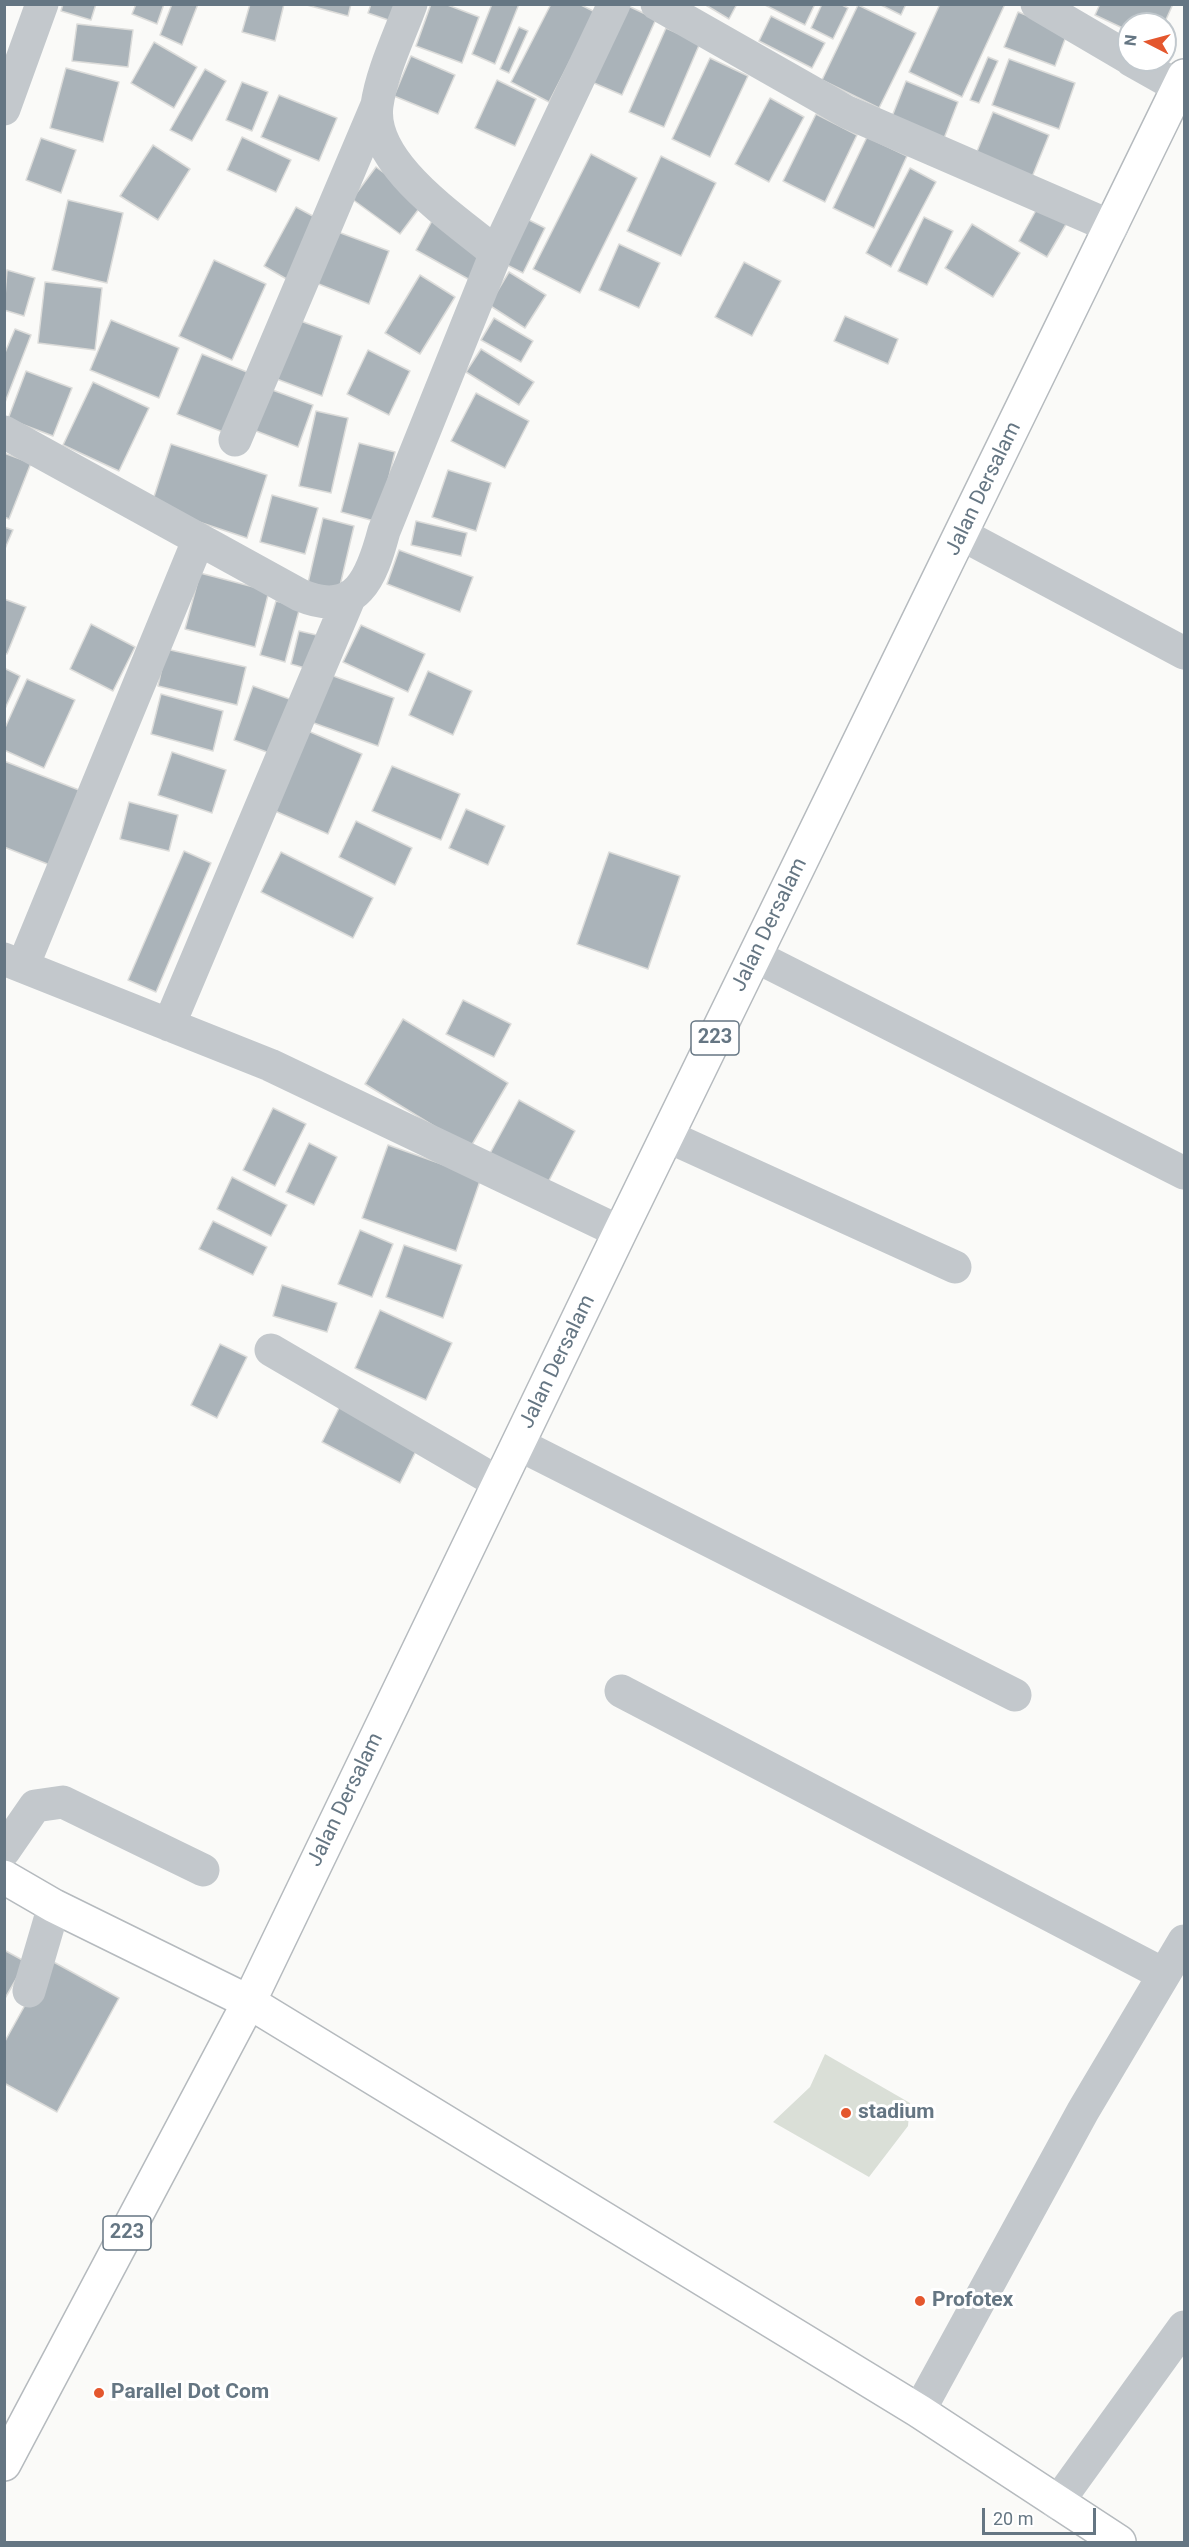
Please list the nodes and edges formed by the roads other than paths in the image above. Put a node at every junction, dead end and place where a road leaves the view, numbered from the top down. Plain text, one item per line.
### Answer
1 (42, 4) edge
2 (411, 4) edge
3 (615, 4) edge
4 (657, 4) edge
5 (1038, 4) edge
6 (1117, 51) edge
7 (1161, 72) edge
8 (1182, 81) edge
9 (377, 105) junction
10 (4, 109) edge
11 (1112, 227) junction
12 (496, 253) junction
13 (4, 432) edge
14 (235, 440) dead end
15 (962, 534) junction
16 (198, 541) junction
17 (350, 596) junction
18 (1185, 653) edge
19 (755, 956) junction
20 (14, 962) edge
21 (169, 1025) junction
22 (667, 1136) junction
23 (1185, 1173) edge
24 (620, 1232) junction
25 (955, 1267) dead end
26 (271, 1350) dead end
27 (518, 1444) junction
28 (499, 1484) junction
29 (621, 1691) dead end
30 (1015, 1695) dead end
31 (4, 1851) edge
32 (203, 1870) dead end
33 (4, 1877) edge
34 (54, 1906) junction
35 (1185, 1941) edge
36 (1163, 1974) junction
37 (29, 1991) dead end
38 (249, 2002) junction
39 (1185, 2327) edge
40 (919, 2411) junction
41 (4, 2464) edge
42 (1058, 2503) junction
43 (1119, 2542) edge

1 - 10 street
2 - 9 street
3 - 12 street
4 - 11 street
5 - 6 street
7 - 8 street
8 - 11 main road, Jalan Dersalam / 223
9 - 12 street
9 - 14 street
11 - 15 main road, Jalan Dersalam / 223
12 - 17 street
13 - 16 street
15 - 18 street
15 - 19 main road, Jalan Dersalam / 223
16 - 17 street
16 - 20 street
17 - 21 street
19 - 22 main road, Jalan Dersalam / 223
19 - 23 street
20 - 21 street
21 - 24 street
22 - 24 main road, Jalan Dersalam / 223
22 - 25 street
24 - 27 main road, Jalan Dersalam / 223
26 - 28 street
27 - 28 main road, Jalan Dersalam / 223
27 - 30 street
28 - 38 main road, Jalan Dersalam / 223
29 - 36 street
31 - 32 street
33 - 34 main road
34 - 37 street
34 - 38 main road
35 - 36 street
36 - 40 street
38 - 40 main road
38 - 41 main road, 223
39 - 42 street
40 - 42 main road
42 - 43 main road

